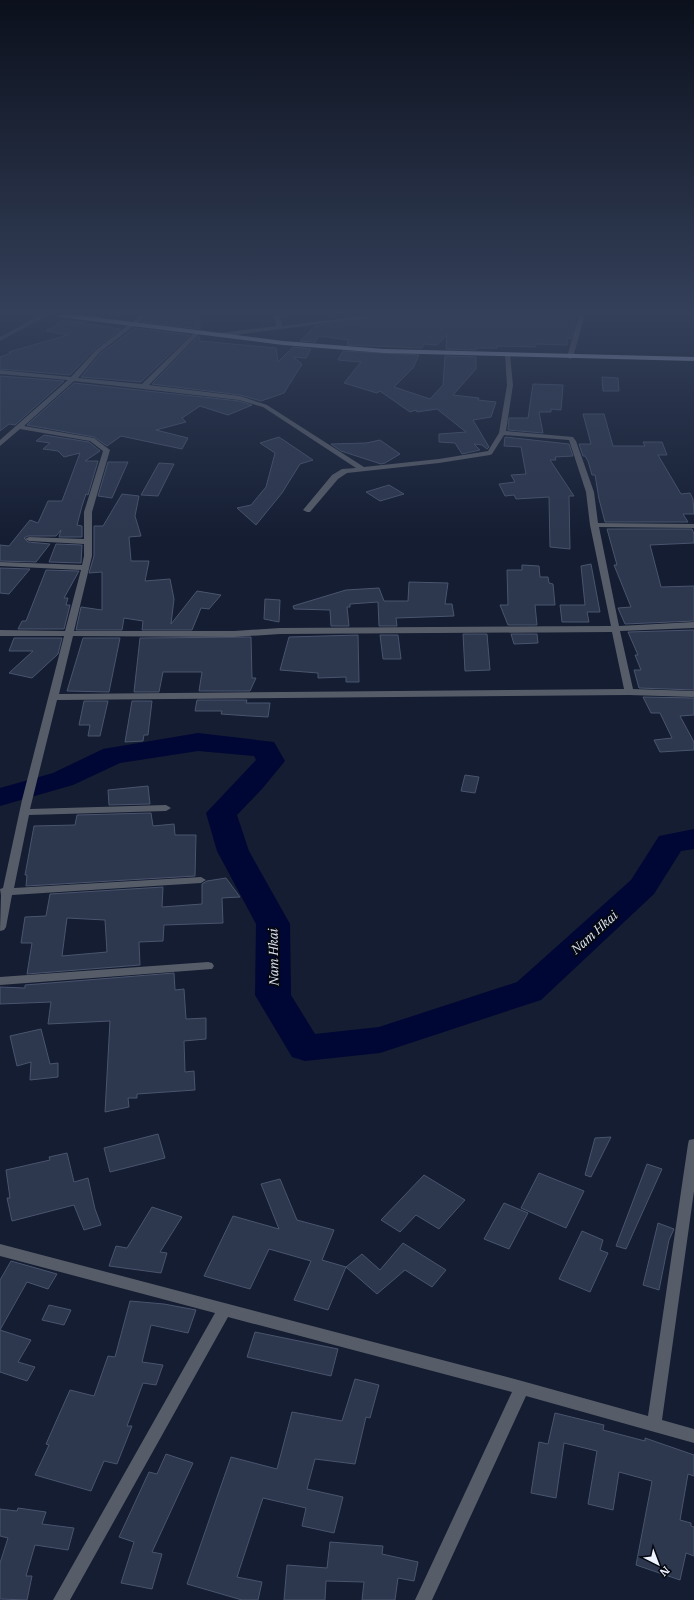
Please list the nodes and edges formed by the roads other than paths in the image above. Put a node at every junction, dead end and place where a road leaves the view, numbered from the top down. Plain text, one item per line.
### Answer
1 (61, 390) edge
2 (173, 390) edge
3 (509, 390) edge
4 (18, 427) junction
5 (502, 433) junction
6 (0, 444) edge
7 (363, 469) junction
8 (307, 510) dead end
9 (594, 525) junction
10 (694, 526) edge
11 (30, 539) dead end
12 (88, 542) junction
13 (0, 564) edge
14 (85, 568) junction
15 (694, 625) edge
16 (617, 629) junction
17 (0, 633) edge
18 (69, 633) junction
19 (629, 692) junction
20 (694, 694) edge
21 (54, 697) junction
22 (166, 808) dead end
23 (25, 812) junction
24 (201, 880) dead end
25 (3, 892) edge
26 (0, 927) edge
27 (208, 966) dead end
28 (0, 981) edge
29 (694, 1144) edge
30 (0, 1250) edge
31 (224, 1309) junction
32 (522, 1388) junction
33 (654, 1425) junction
34 (694, 1436) edge
35 (61, 1600) edge
36 (422, 1600) edge

1 - 4 street
2 - 7 street
3 - 5 street
4 - 6 street
4 - 12 street
5 - 7 street
5 - 9 street
7 - 8 street
9 - 10 street
9 - 16 street
11 - 12 street
12 - 14 street
13 - 14 street
14 - 18 street
15 - 16 street
16 - 18 street
16 - 19 street
17 - 18 street
18 - 21 street
19 - 20 street
19 - 21 street
21 - 23 street
22 - 23 street
23 - 25 street
24 - 25 street
25 - 26 street
27 - 28 street
29 - 33 street
30 - 31 street
31 - 32 street
31 - 35 street
32 - 33 street
32 - 36 street
33 - 34 street

